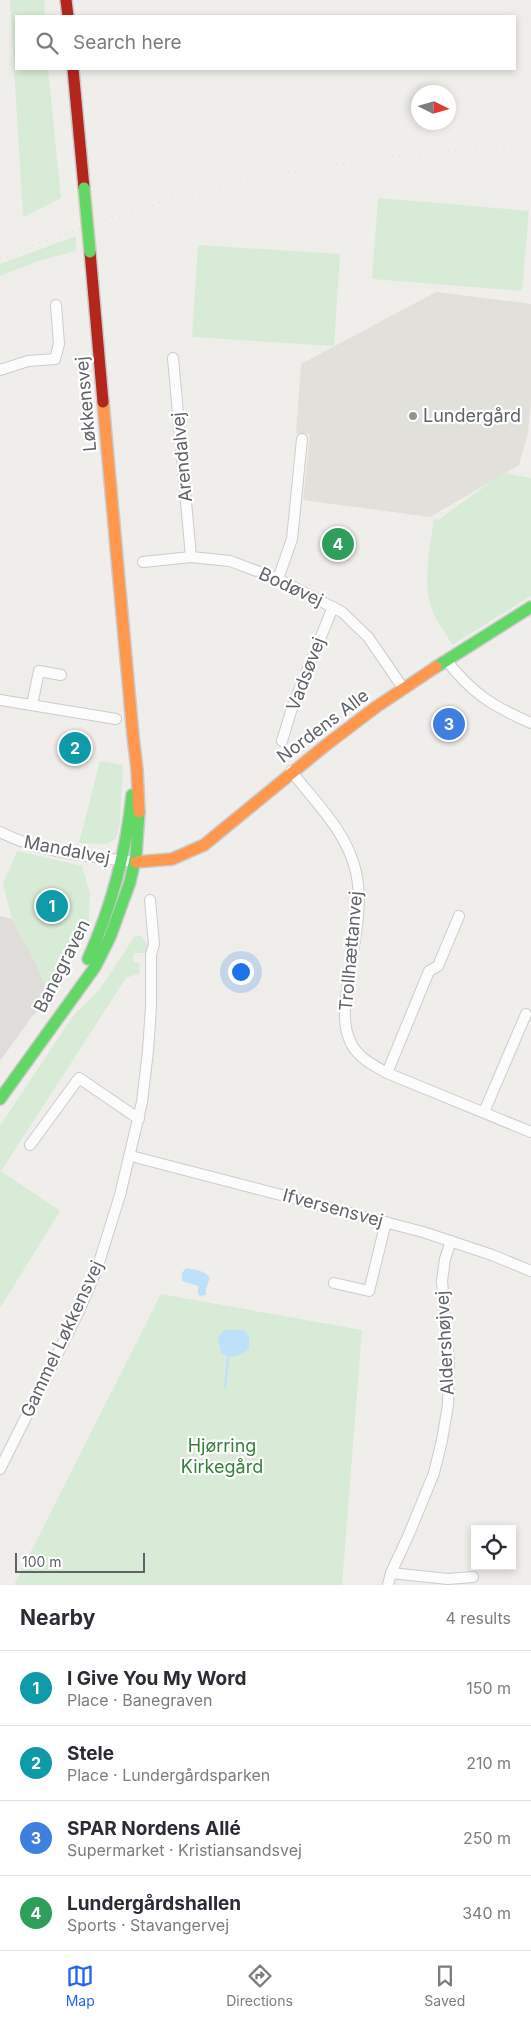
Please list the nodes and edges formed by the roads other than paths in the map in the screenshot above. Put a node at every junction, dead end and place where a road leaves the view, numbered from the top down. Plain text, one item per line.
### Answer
1 (66, 0) edge
2 (68, 15) edge
3 (73, 70) edge
4 (56, 305) dead end
5 (173, 358) dead end
6 (0, 370) edge
7 (302, 439) dead end
8 (191, 557) junction
9 (143, 562) dead end
10 (278, 579) junction
11 (333, 607) junction
12 (531, 608) edge
13 (446, 660) junction
14 (60, 675) dead end
15 (403, 688) junction
16 (0, 700) edge
17 (32, 705) junction
18 (116, 719) dead end
19 (531, 723) edge
20 (133, 736) junction
21 (282, 741) dead end
22 (291, 771) junction
23 (0, 832) edge
24 (122, 861) junction
25 (136, 862) junction
26 (150, 900) dead end
27 (459, 916) dead end
28 (526, 1014) dead end
29 (49, 1030) junction
30 (386, 1073) junction
31 (0, 1099) edge
32 (484, 1112) junction
33 (139, 1118) junction
34 (531, 1132) edge
35 (30, 1145) dead end
36 (131, 1156) junction
37 (386, 1222) junction
38 (451, 1241) junction
39 (531, 1271) edge
40 (334, 1283) dead end
41 (0, 1469) edge
42 (391, 1573) junction
43 (473, 1577) dead end
44 (388, 1585) edge

1 - 2 main road
3 - 20 main road, Løkkensvej, bridge
4 - 6 street
5 - 8 street, Arendalvej
7 - 10 street
8 - 9 street, Bodøvej
8 - 10 street, Bodøvej
10 - 11 street, Bodøvej
11 - 15 street, Bodøvej
11 - 21 street, Vadsøvej
12 - 13 main road, Nordens Alle
13 - 15 main road, Nordens Alle
13 - 19 street
14 - 17 street
15 - 22 main road, Nordens Alle
16 - 17 street
17 - 18 street
20 - 24 main road, Løkkensvej
20 - 25 main road, Løkkensvej
22 - 25 main road, Nordens Alle
22 - 30 street, Trollhættanvej
23 - 24 street, Mandalvej
24 - 25 street, Mandalvej
24 - 29 main road, Banegraven
25 - 29 main road, Banegraven
26 - 33 street, Gammel Løkkensvej
27 - 30 street
28 - 32 street
29 - 31 main road, Banegraven
30 - 32 street, Trollhættanvej
32 - 34 street, Trollhættanvej
33 - 35 street
33 - 36 street, Gammel Løkkensvej
36 - 37 street, Ifversensvej
36 - 41 street, Gammel Løkkensvej
37 - 38 street, Ifversensvej
37 - 40 street
38 - 39 street, Ifversensvej
38 - 42 street, Aldershøjvej
42 - 43 street
42 - 44 street, Aldershøjvej

